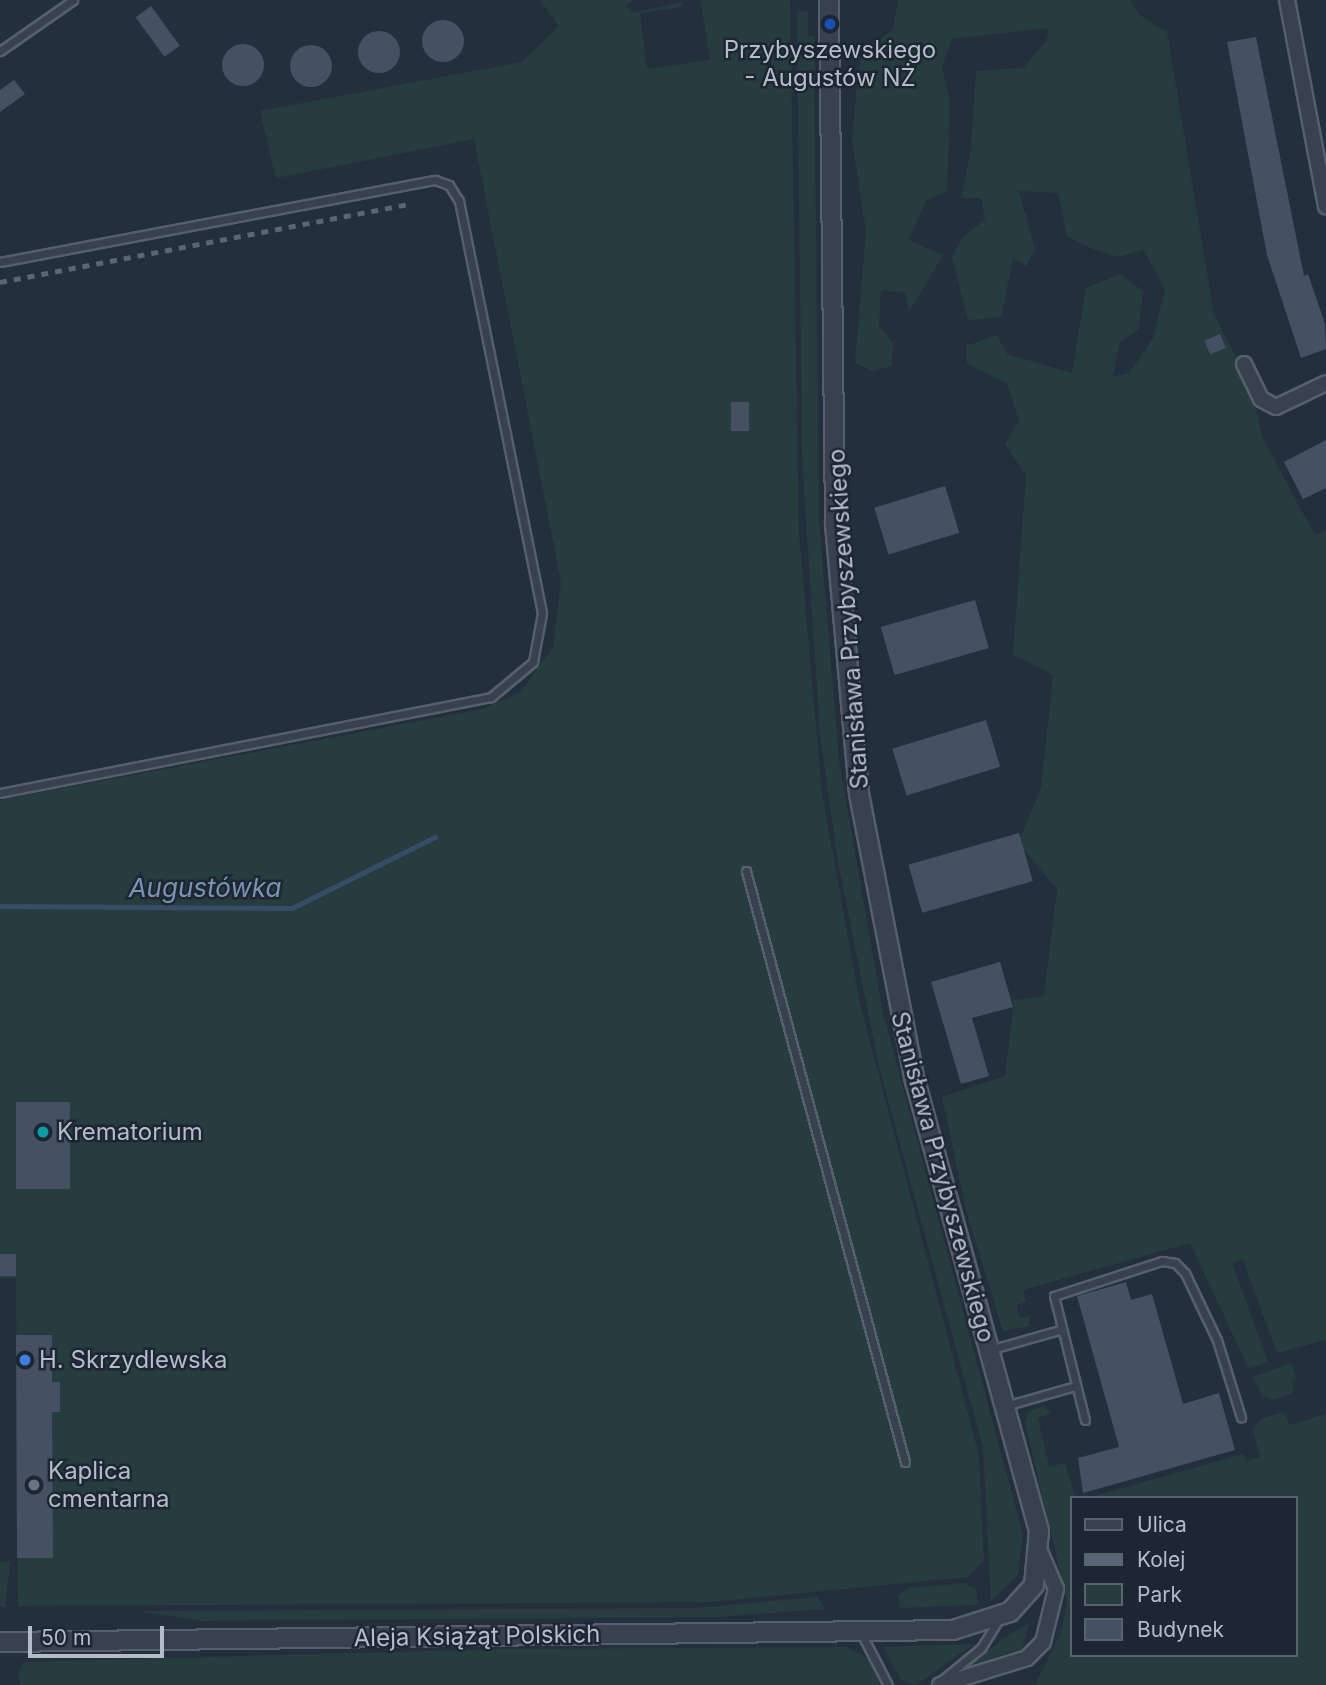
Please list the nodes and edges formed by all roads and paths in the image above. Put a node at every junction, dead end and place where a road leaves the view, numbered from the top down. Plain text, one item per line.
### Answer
1 (73, 0) edge
2 (830, 0) edge
3 (1287, 0) edge
4 (0, 51) edge
5 (1326, 206) edge
6 (0, 262) edge
7 (1244, 364) dead end
8 (1326, 383) edge
9 (0, 793) edge
10 (747, 871) dead end
11 (1059, 1330) junction
12 (989, 1350) junction
13 (1075, 1386) junction
14 (1004, 1406) junction
15 (1241, 1417) dead end
16 (1085, 1420) dead end
17 (905, 1462) dead end
18 (1041, 1553) junction
19 (1001, 1617) junction
20 (860, 1633) junction
21 (0, 1642) edge
22 (888, 1685) edge
23 (938, 1685) edge

1 - 4 lane
2 - 12 street, Stanisława Przybyszewskiego
3 - 5 street
6 - 9 lane
7 - 8 street
10 - 17 lane
11 - 12 lane
11 - 13 lane
11 - 15 lane
12 - 14 street, Stanisława Przybyszewskiego
13 - 14 lane
13 - 16 lane
14 - 18 street, Stanisława Przybyszewskiego
18 - 19 street
18 - 23 street, Stanisława Przybyszewskiego
19 - 20 street, Aleja Książąt Polskich
19 - 23 lane
20 - 21 street, Aleja Książąt Polskich
20 - 22 lane

